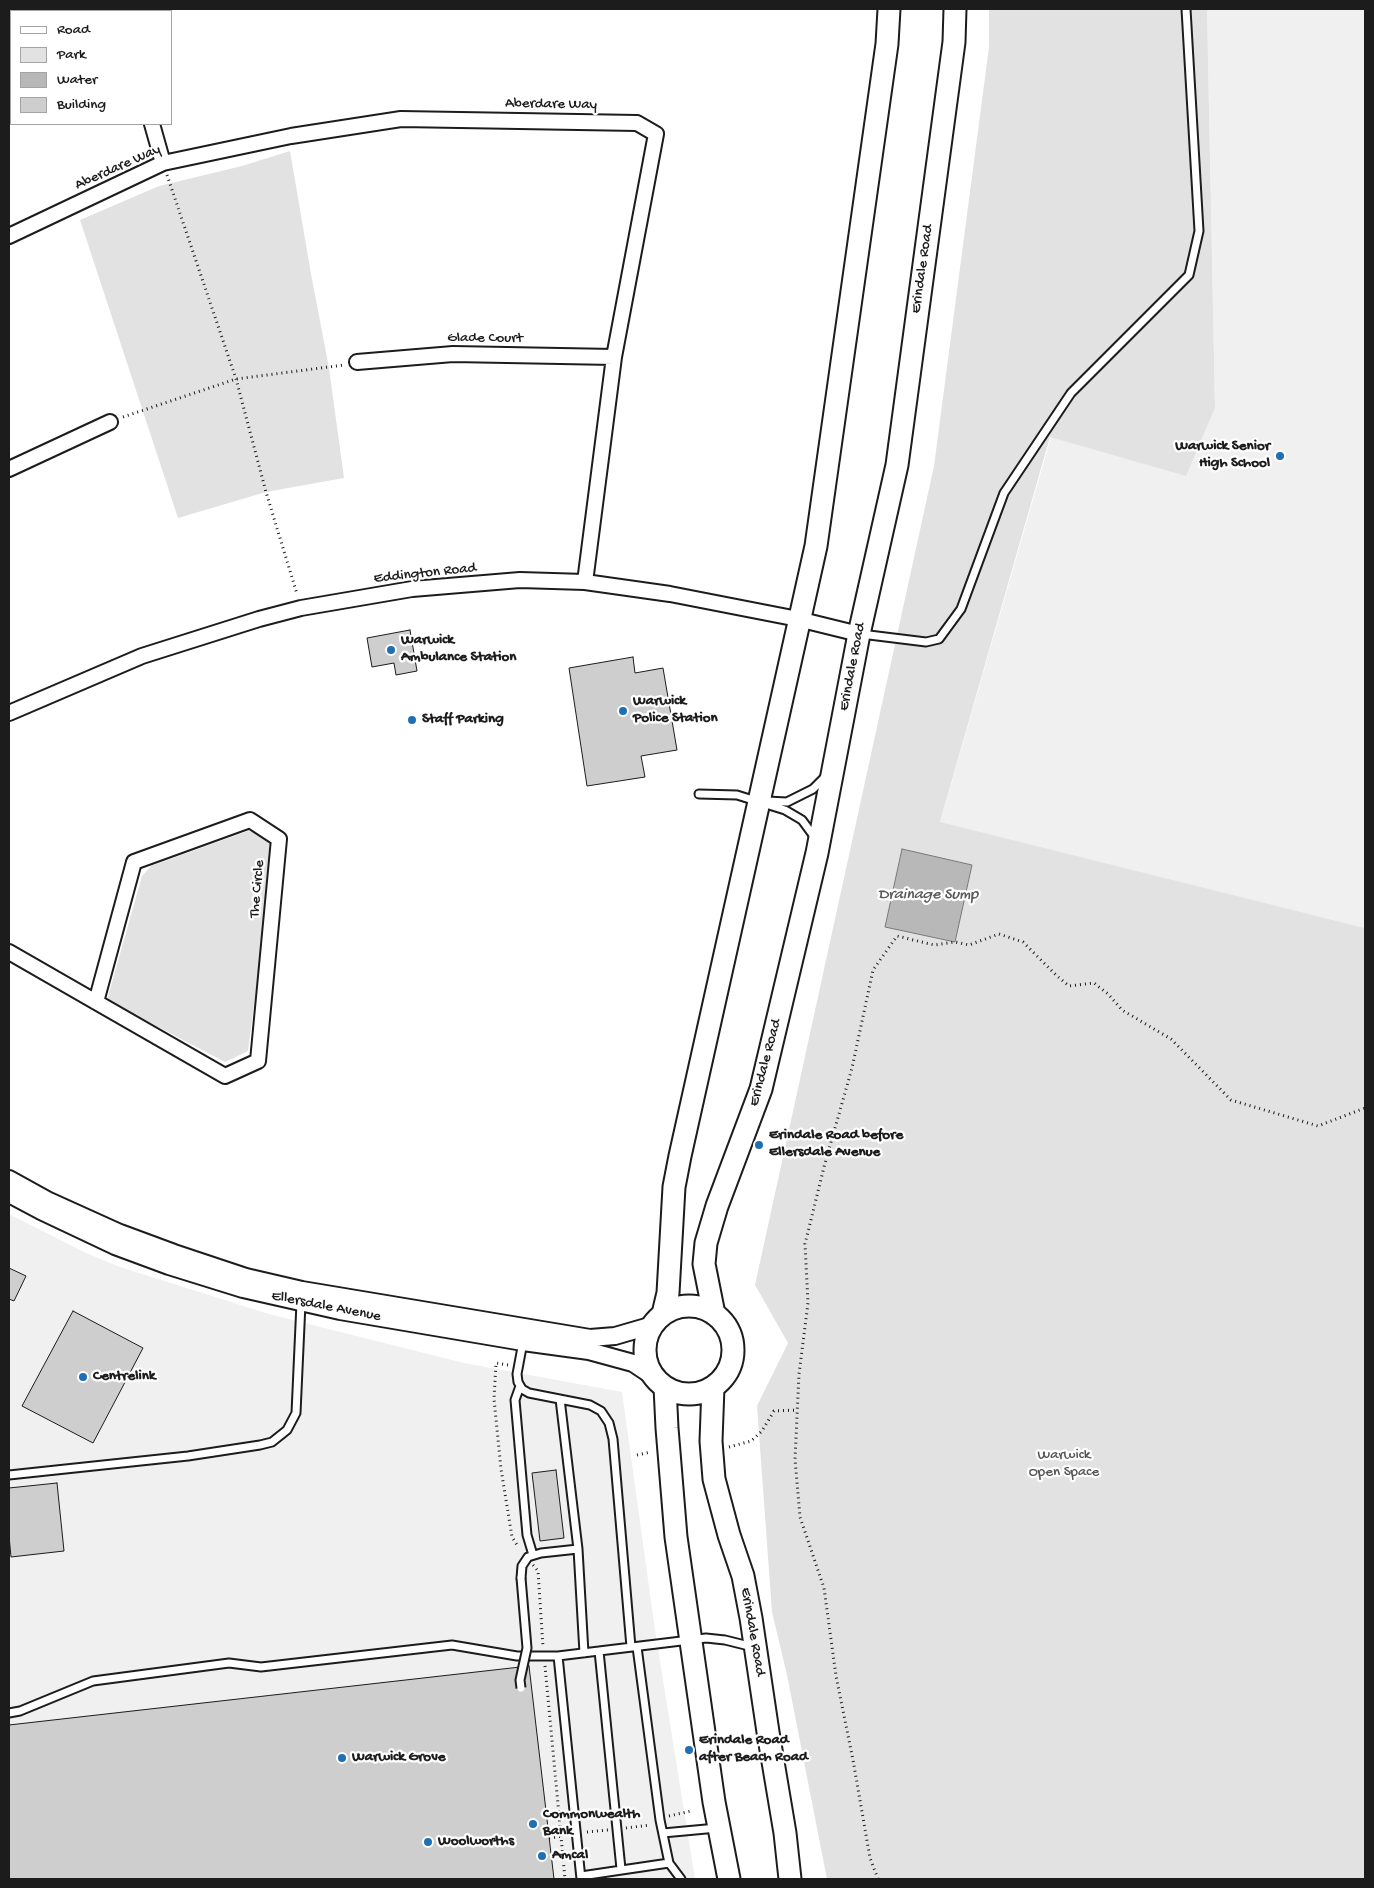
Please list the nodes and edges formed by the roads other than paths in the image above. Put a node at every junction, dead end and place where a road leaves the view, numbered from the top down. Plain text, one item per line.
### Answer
1 (889, 9) edge
2 (955, 9) edge
3 (1186, 9) edge
4 (152, 125) edge
5 (163, 163) junction
6 (9, 236) edge
7 (614, 357) junction
8 (357, 362) road end
9 (110, 422) road end
10 (9, 469) edge
11 (585, 582) junction
12 (798, 619) junction
13 (859, 634) junction
14 (9, 713) edge
15 (833, 769) junction
16 (699, 794) dead end
17 (759, 800) junction
18 (817, 853) junction
19 (9, 952) edge
20 (96, 1002) junction
21 (9, 1179) edge
22 (9, 1194) edge
23 (302, 1297) junction
24 (714, 1314) junction
25 (658, 1320) junction
26 (523, 1342) junction
27 (660, 1382) junction
28 (520, 1386) junction
29 (713, 1387) junction
30 (560, 1399) junction
31 (9, 1476) edge
32 (578, 1549) junction
33 (530, 1556) junction
34 (690, 1640) junction
35 (634, 1647) junction
36 (756, 1648) junction
37 (599, 1651) junction
38 (584, 1653) junction
39 (558, 1656) junction
40 (521, 1688) dead end
41 (9, 1713) edge
42 (719, 1828) junction
43 (663, 1834) junction
44 (669, 1863) junction
45 (621, 1869) junction
46 (581, 1877) edge
47 (681, 1879) edge
48 (729, 1879) edge
49 (790, 1879) edge

1 - 12 main road
2 - 13 main road, Erindale Road
3 - 13 lane
4 - 5 street
5 - 6 street, Aberdare Way
5 - 7 street, Aberdare Way
7 - 8 street, Glade Court
7 - 11 street, Aberdare Way
9 - 10 street
11 - 12 street, Eddington Road
11 - 14 street, Eddington Road
12 - 13 street, Eddington Road
12 - 17 main road
13 - 15 main road, Erindale Road
15 - 17 lane
15 - 18 main road, Erindale Road
16 - 17 lane
17 - 18 lane
17 - 25 main road
18 - 24 main road, Erindale Road
19 - 20 street, The Circle
20 - 20 street, The Circle
21 - 23 street, Ellersdale Avenue
22 - 23 street, Ellersdale Avenue
23 - 25 street, Ellersdale Avenue
23 - 26 street, Ellersdale Avenue
23 - 31 lane
24 - 25 main road
24 - 29 main road, Erindale Road
25 - 27 main road
26 - 27 street, Ellersdale Avenue
26 - 28 lane
27 - 29 main road
27 - 34 main road
28 - 30 lane
28 - 33 lane
29 - 36 main road, Erindale Road
30 - 32 lane
30 - 35 lane
32 - 33 lane
32 - 38 lane
33 - 40 lane, bridge
34 - 35 lane
34 - 36 lane
34 - 42 main road
35 - 37 lane
35 - 43 lane
36 - 49 main road, Erindale Road
37 - 38 lane
37 - 45 lane
38 - 39 lane
39 - 41 lane
39 - 46 lane
42 - 43 lane
42 - 48 main road
43 - 44 lane
44 - 45 lane
44 - 47 lane
45 - 46 lane

